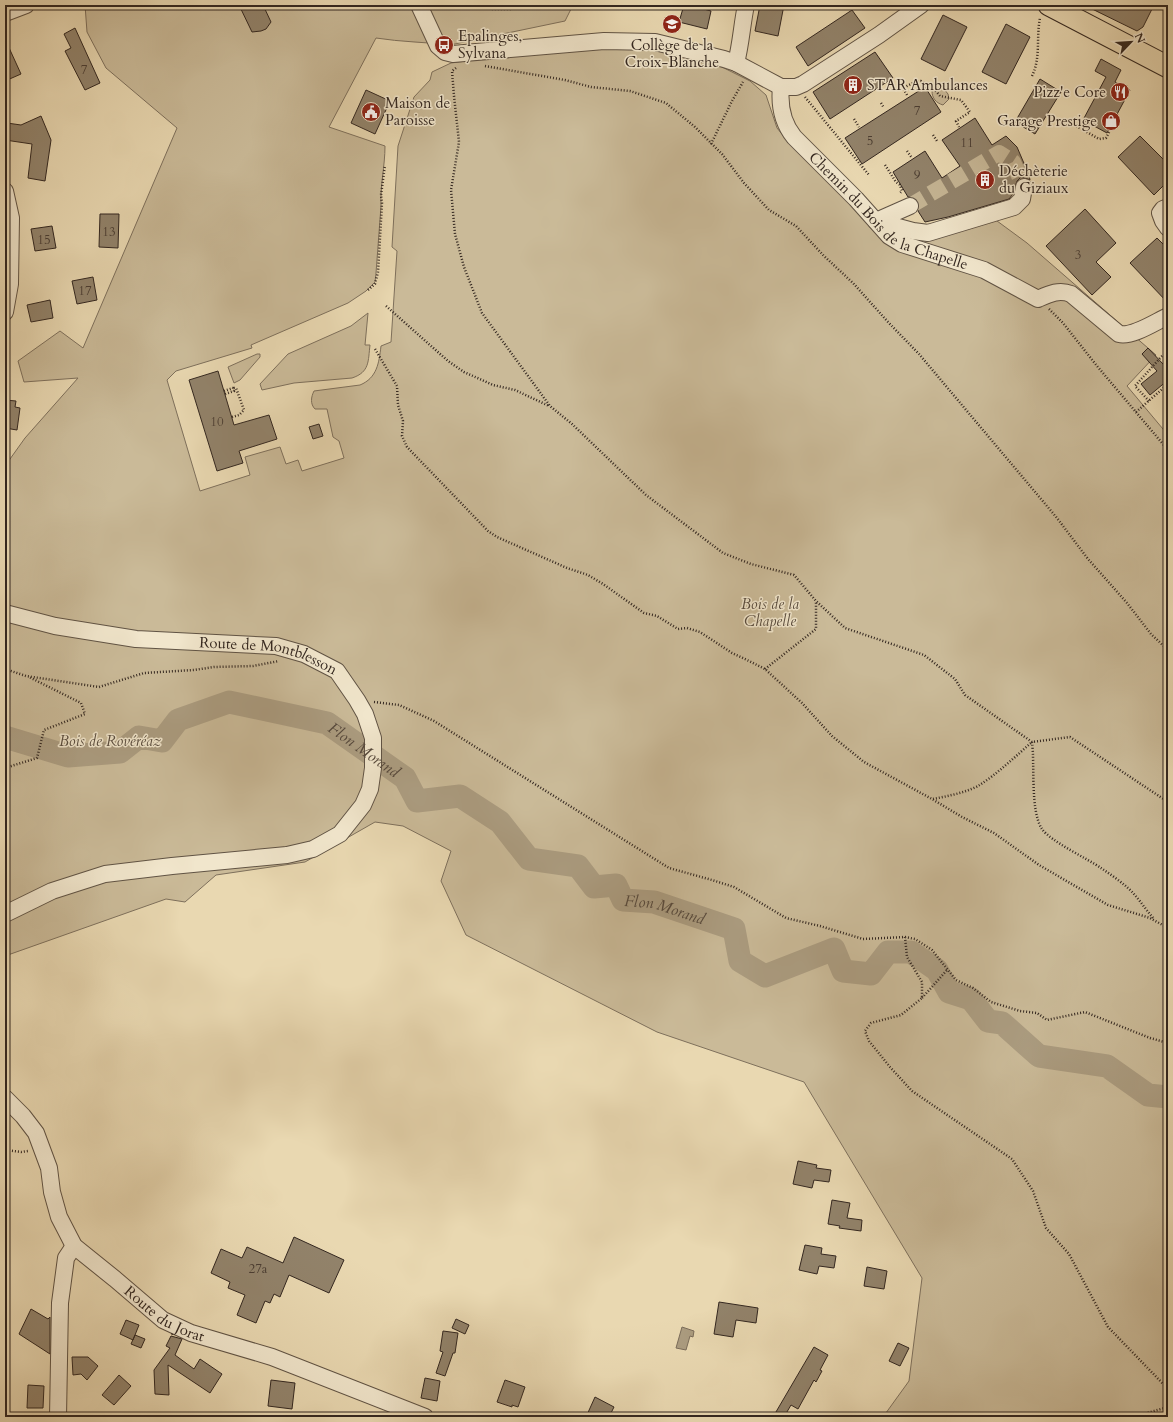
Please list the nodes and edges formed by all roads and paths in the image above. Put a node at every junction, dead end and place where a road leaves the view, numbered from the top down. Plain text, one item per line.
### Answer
1 (26, 5) edge
2 (419, 5) edge
3 (473, 5) edge
4 (491, 5) edge
5 (528, 5) edge
6 (746, 5) edge
7 (921, 5) edge
8 (490, 9) junction
9 (1044, 11) edge
10 (5, 13) edge
11 (730, 61) junction
12 (479, 64) dead end
13 (457, 67) dead end
14 (1168, 67) edge
15 (1032, 76) dead end
16 (748, 83) dead end
17 (781, 87) junction
18 (802, 93) dead end
19 (907, 95) dead end
20 (881, 103) dead end
21 (884, 108) dead end
22 (1117, 118) dead end
23 (854, 119) dead end
24 (1071, 123) dead end
25 (959, 126) dead end
26 (859, 127) dead end
27 (933, 135) dead end
28 (937, 141) dead end
29 (711, 144) junction
30 (907, 151) dead end
31 (912, 158) dead end
32 (385, 165) dead end
33 (885, 165) dead end
34 (869, 175) dead end
35 (1024, 187) dead end
36 (5, 191) edge
37 (899, 192) dead end
38 (910, 206) tunnel mouth
39 (1168, 207) edge
40 (876, 221) junction
41 (1168, 228) edge
42 (368, 290) dead end
43 (1038, 299) junction
44 (386, 306) dead end
45 (5, 312) edge
46 (1168, 316) edge
47 (375, 350) dead end
48 (1168, 351) edge
49 (1168, 384) edge
50 (224, 393) dead end
51 (1149, 401) junction
52 (550, 406) junction
53 (1136, 412) junction
54 (232, 417) dead end
55 (1168, 450) edge
56 (816, 601) junction
57 (5, 613) edge
58 (1168, 650) edge
59 (280, 661) dead end
60 (5, 669) edge
61 (765, 669) junction
62 (26, 676) junction
63 (358, 700) junction
64 (1032, 742) junction
65 (5, 768) edge
66 (932, 799) junction
67 (1168, 802) edge
68 (5, 914) edge
69 (1155, 921) junction
70 (1168, 928) edge
71 (905, 937) junction
72 (948, 969) junction
73 (922, 998) junction
74 (1168, 1043) edge
75 (5, 1098) edge
76 (6, 1150) dead end
77 (30, 1151) dead end
78 (74, 1246) junction
79 (1168, 1389) edge
80 (1168, 1407) edge
81 (58, 1417) edge
82 (425, 1417) edge
83 (1140, 1417) edge

1 - 10 street
2 - 11 street
3 - 8 path
4 - 8 path
5 - 8 path
6 - 11 street
7 - 17 street
9 - 14 main road
9 - 15 path
11 - 17 street
12 - 29 path
13 - 52 path
16 - 29 path
17 - 40 street, Chemin du Bois de la Chapelle
18 - 34 path
19 - 25 path
20 - 21 path
22 - 24 path
23 - 26 path
27 - 28 path
29 - 58 path
30 - 31 path
32 - 42 path
33 - 37 path
35 - 40 street
36 - 45 street
38 - 40 street
39 - 41 street
40 - 43 street, Chemin du Bois de la Chapelle
43 - 46 street
43 - 53 path
44 - 52 path
47 - 61 path
48 - 51 path
49 - 51 path
50 - 54 path
51 - 53 path
52 - 56 path
53 - 55 path
56 - 61 path
56 - 64 path
57 - 63 street, Route de Montblesson
59 - 62 path
60 - 62 path
61 - 66 path
62 - 65 path
63 - 68 street, Route de Montblesson
63 - 71 path
64 - 66 path
64 - 67 path
64 - 69 path
66 - 69 path
69 - 70 path
71 - 72 path
71 - 73 path
72 - 73 path
72 - 74 path
73 - 79 path
75 - 78 street, Route du Jorat
76 - 77 path
78 - 81 street
78 - 82 street, Route du Jorat
80 - 83 path

